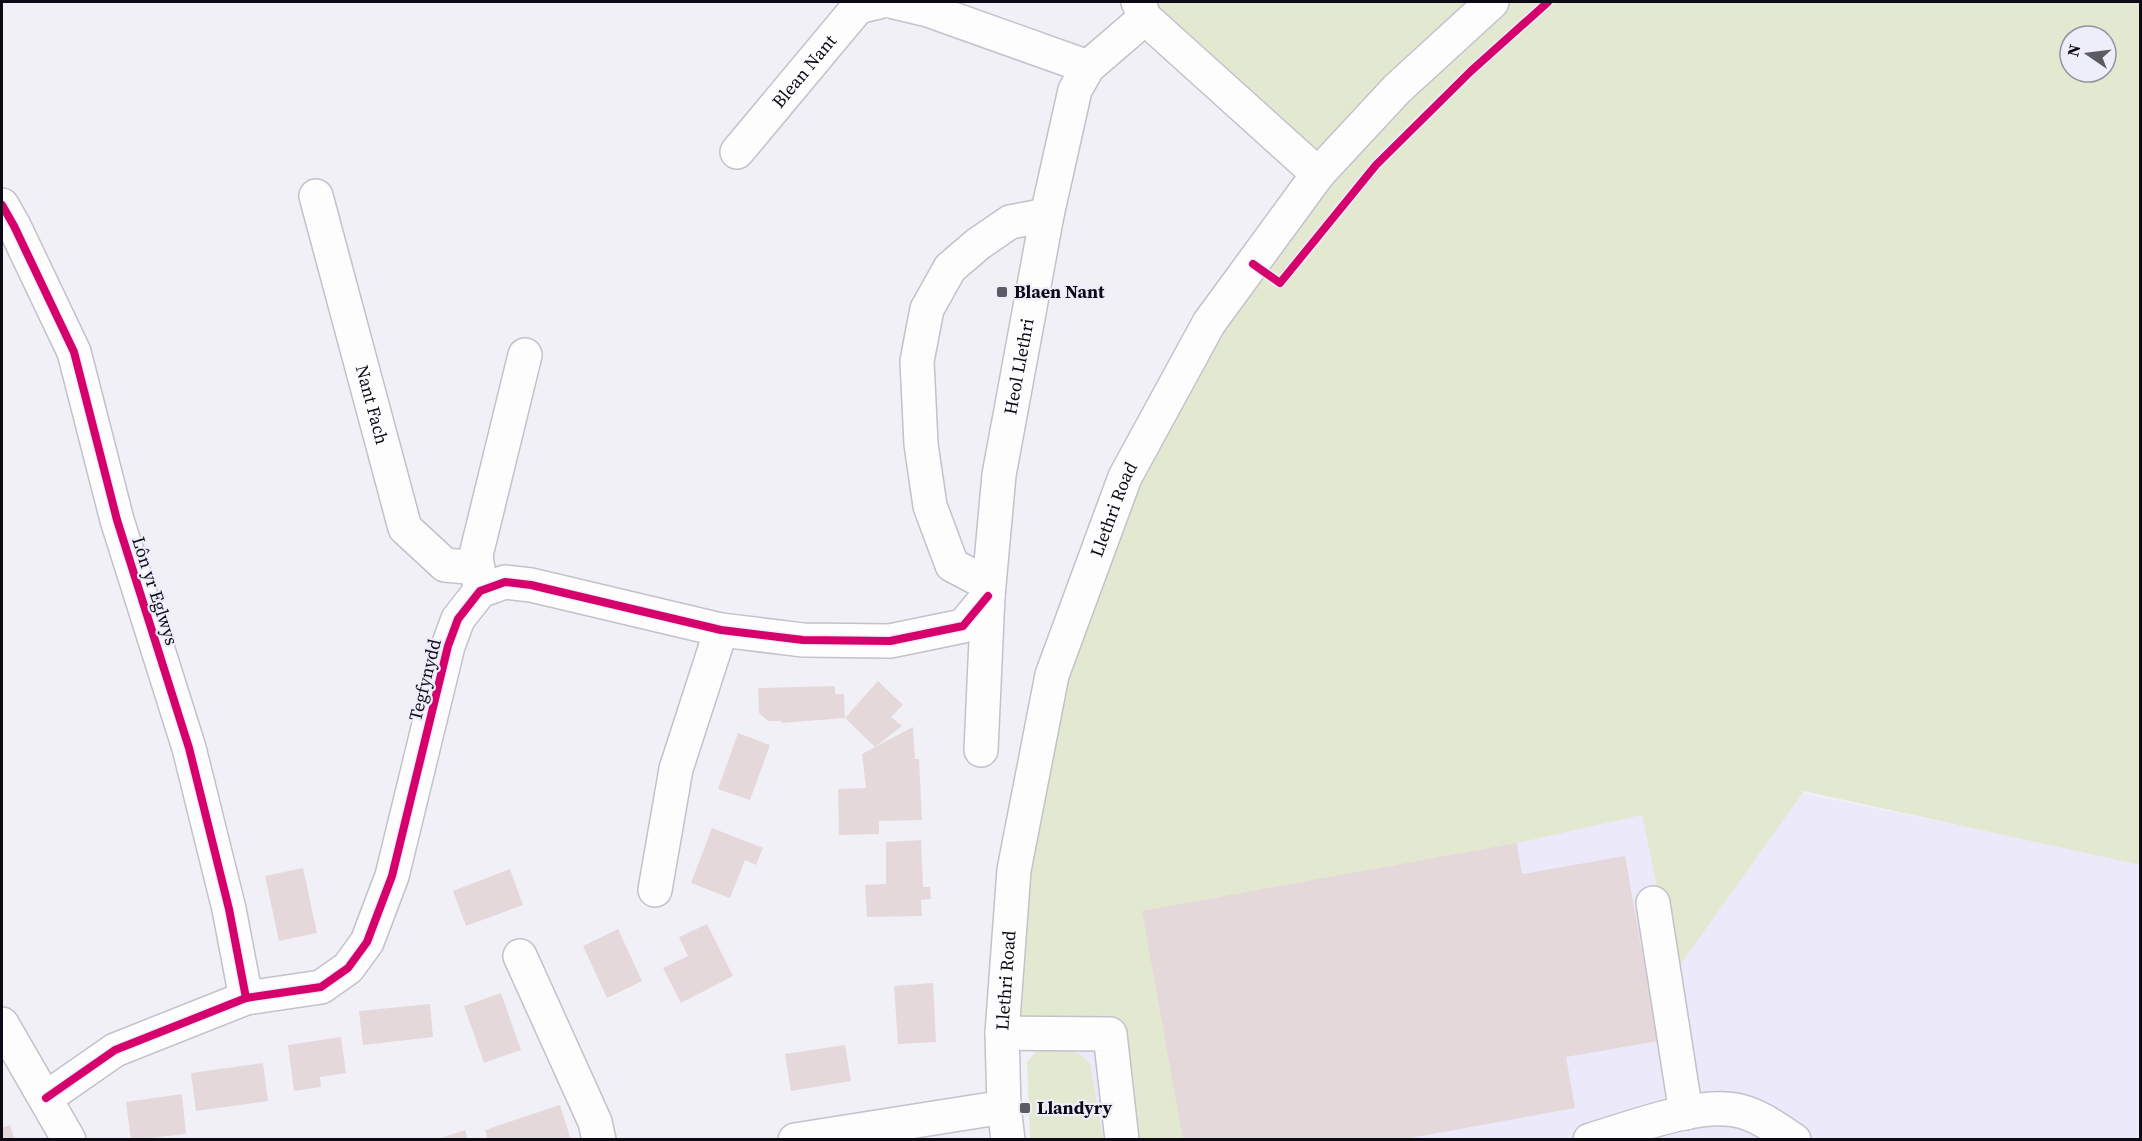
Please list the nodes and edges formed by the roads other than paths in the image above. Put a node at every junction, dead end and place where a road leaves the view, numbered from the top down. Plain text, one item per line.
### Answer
1 (879, 2) edge
2 (894, 2) edge
3 (1492, 2) edge
4 (1142, 10) edge
5 (1088, 67) junction
6 (737, 152) dead end
7 (1318, 174) junction
8 (316, 196) dead end
9 (2, 205) edge
10 (1047, 215) junction
11 (525, 355) dead end
12 (479, 579) junction
13 (988, 590) junction
14 (722, 630) junction
15 (981, 750) dead end
16 (655, 890) dead end
17 (1653, 903) dead end
18 (520, 956) dead end
19 (246, 998) junction
20 (2, 1024) edge
21 (1002, 1033) junction
22 (46, 1098) junction
23 (1004, 1107) junction
24 (1686, 1113) junction
25 (69, 1140) edge
26 (599, 1140) edge
27 (795, 1140) edge
28 (1008, 1140) edge
29 (1122, 1140) edge
30 (1590, 1140) edge
31 (1794, 1140) edge

1 - 6 street, Blean Nant
2 - 5 street
3 - 7 street, Llethri Road
4 - 5 street, Heol Llethri
4 - 7 street
5 - 10 street, Heol Llethri
7 - 21 street, Llethri Road
8 - 12 street, Nant Fach
9 - 19 street, Lôn yr Eglwys
10 - 13 street, Heol Llethri
10 - 13 street
11 - 12 street
12 - 14 street
12 - 19 street, Tegfynydd
13 - 14 street
13 - 15 street, Heol Llethri
14 - 16 street
17 - 24 street
18 - 26 street
19 - 22 street, Tegfynydd
20 - 22 street
21 - 23 street, Llethri Road
21 - 29 street
22 - 25 street
23 - 27 street
23 - 28 street, Llethri Road
24 - 30 street
24 - 31 street

